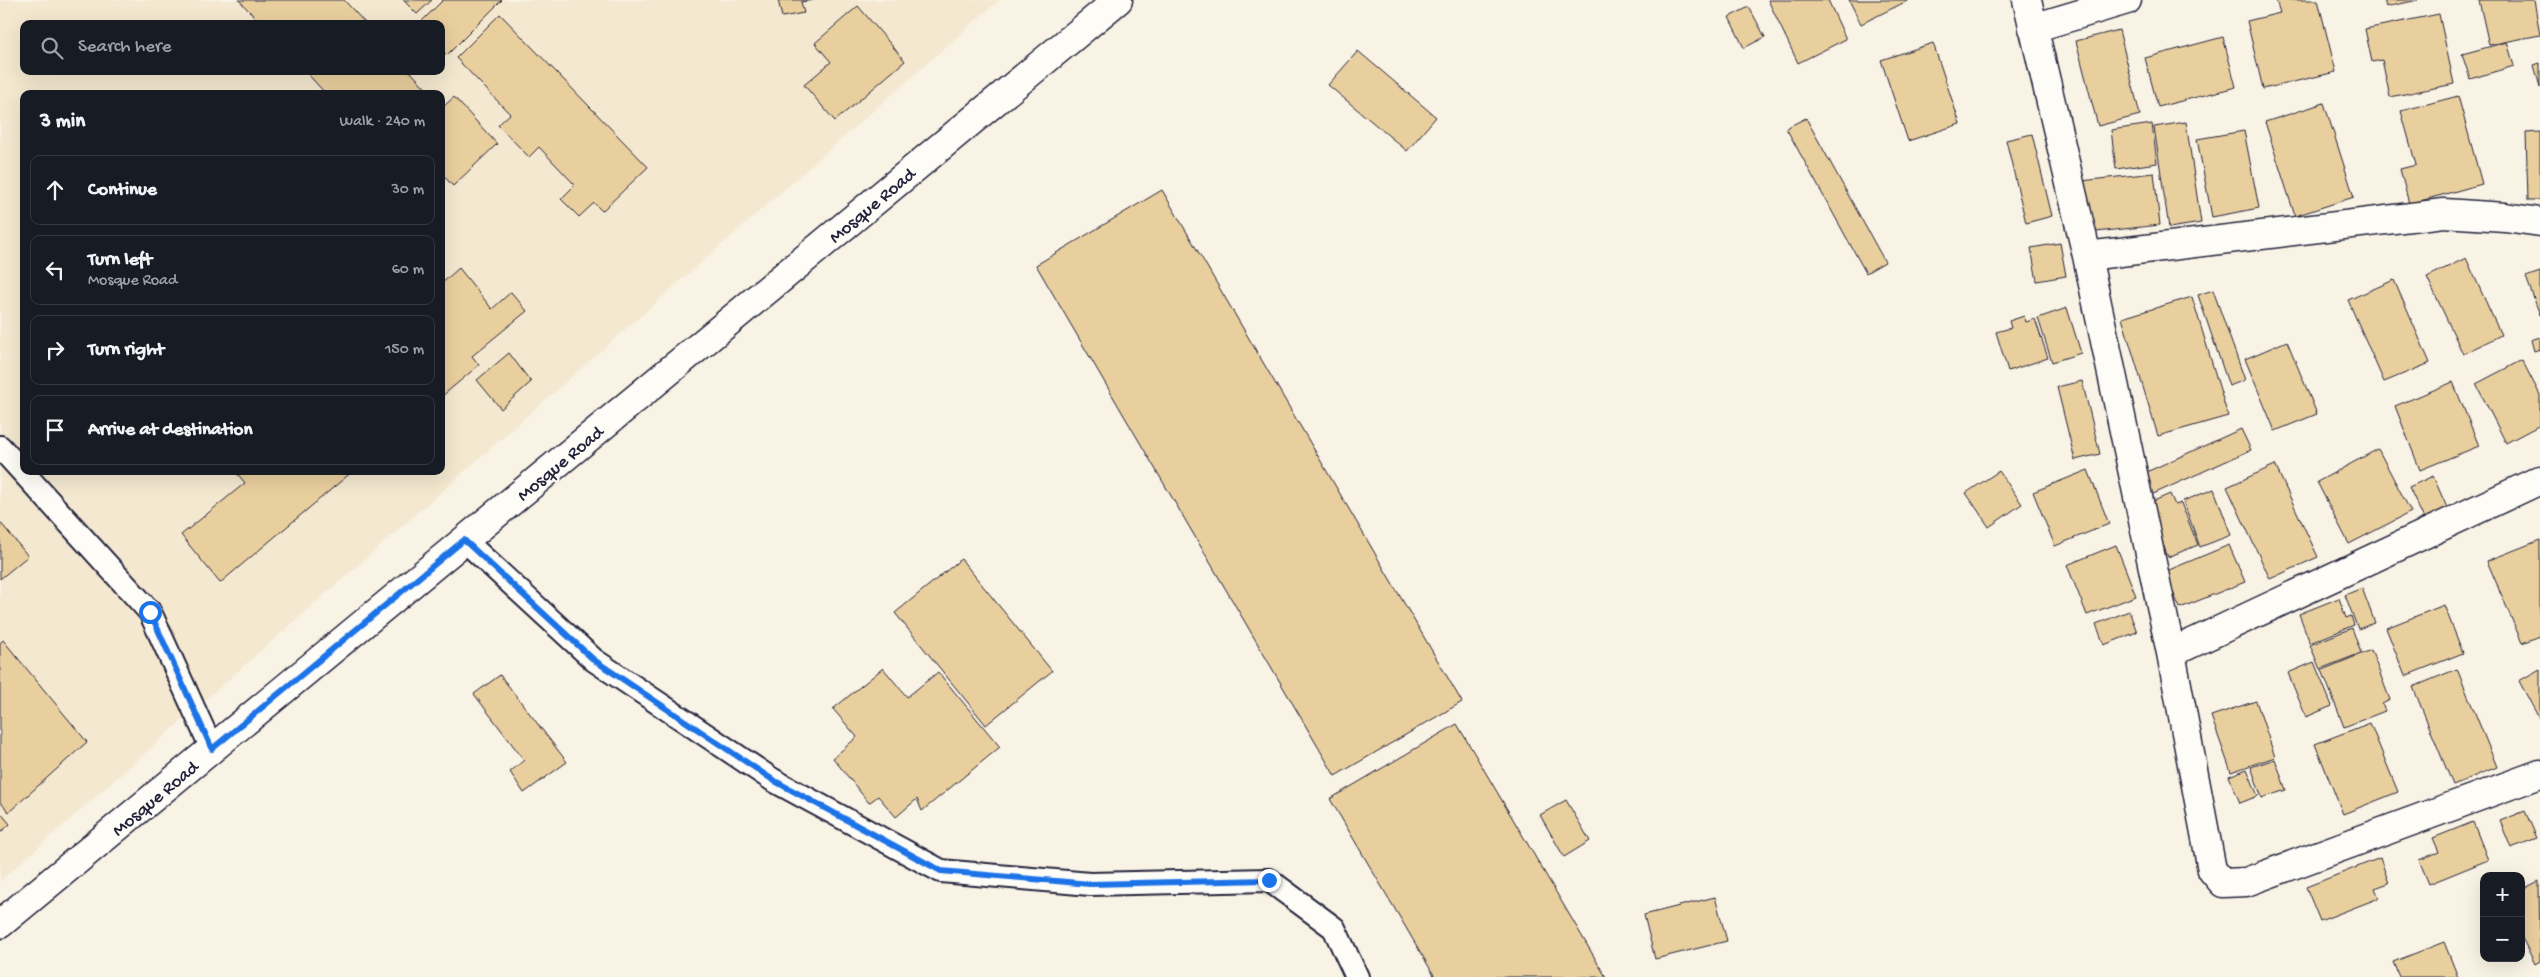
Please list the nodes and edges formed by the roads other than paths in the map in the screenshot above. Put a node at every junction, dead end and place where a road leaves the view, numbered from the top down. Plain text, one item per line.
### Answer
1 (1118, 0) edge
2 (2027, 0) edge
3 (2127, 0) edge
4 (2033, 28) junction
5 (2540, 222) edge
6 (2087, 256) junction
7 (0, 447) edge
8 (20, 469) edge
9 (25, 475) edge
10 (2540, 480) edge
11 (464, 540) junction
12 (2171, 653) junction
13 (212, 749) junction
14 (2540, 774) edge
15 (0, 924) edge
16 (1357, 977) edge

1 - 11 street, Mosque Road
2 - 4 street
3 - 4 street
4 - 6 street
5 - 6 street
6 - 12 street
7 - 8 lane
9 - 13 lane
10 - 12 street
11 - 13 street, Mosque Road
11 - 16 lane
12 - 14 street
13 - 15 street, Mosque Road

